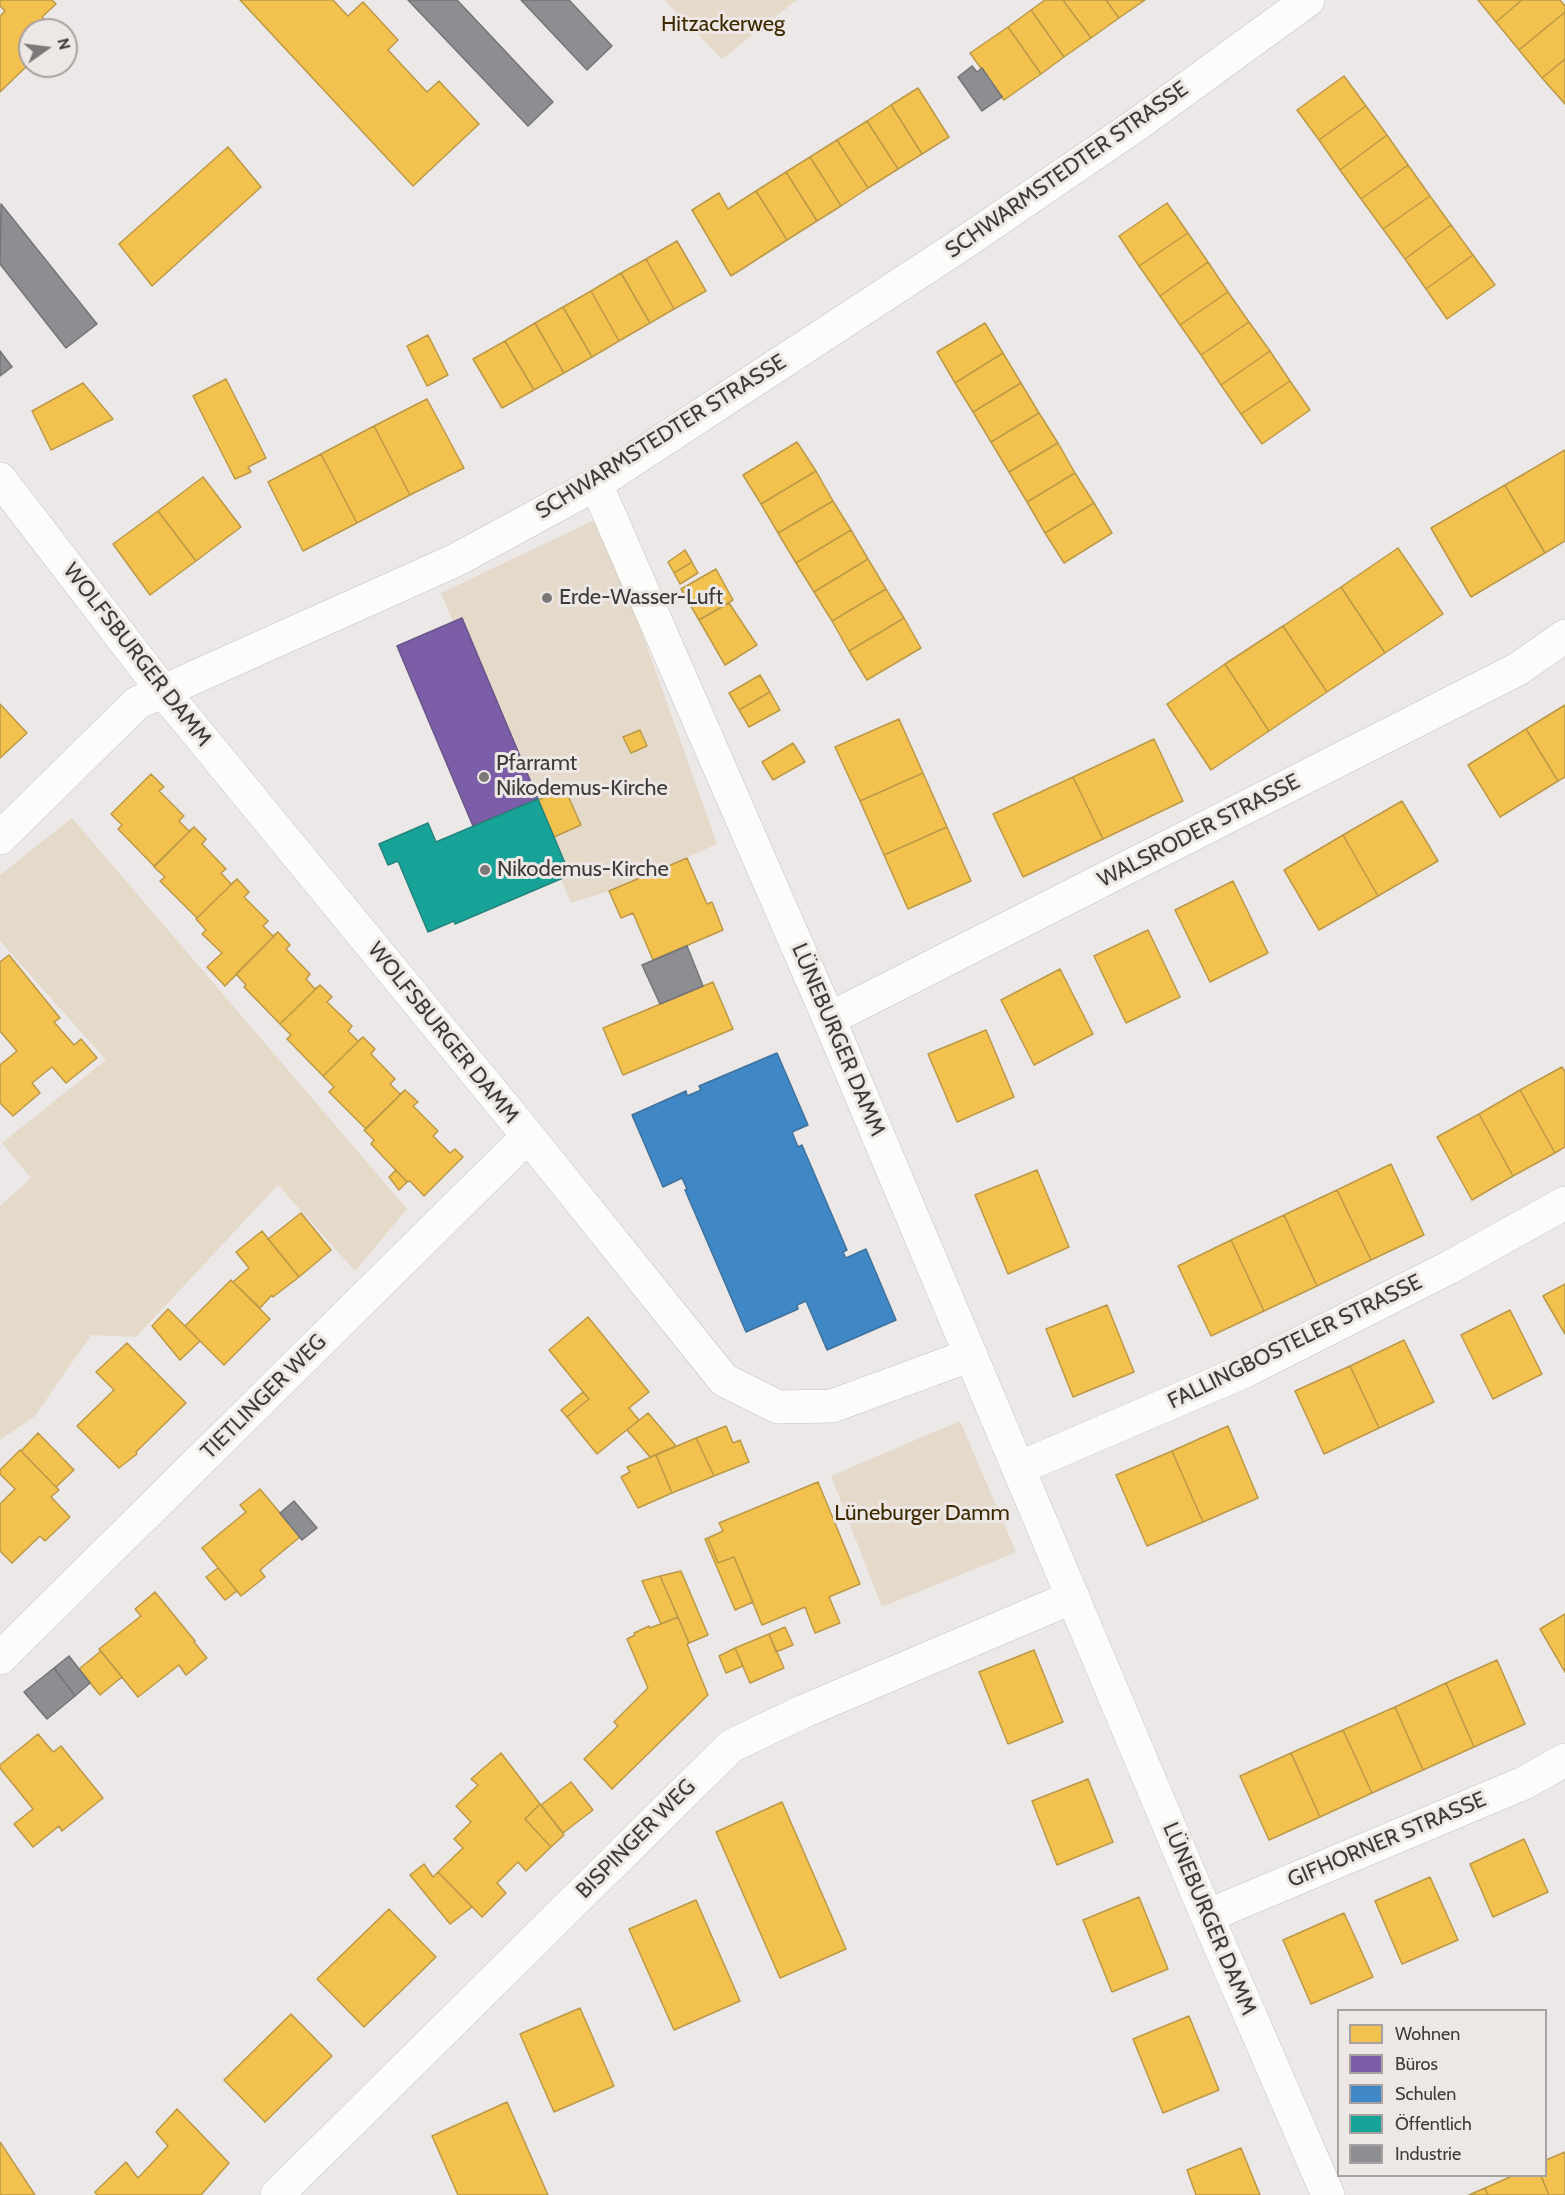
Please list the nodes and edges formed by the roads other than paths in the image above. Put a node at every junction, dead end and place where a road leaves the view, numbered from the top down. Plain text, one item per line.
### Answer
1 (1308, 0) edge
2 (0, 479) edge
3 (596, 484) junction
4 (1565, 636) edge
5 (164, 691) junction
6 (0, 838) edge
7 (829, 1019) junction
8 (528, 1136) junction
9 (1565, 1203) edge
10 (971, 1355) junction
11 (1019, 1468) junction
12 (1073, 1597) junction
13 (0, 1658) edge
14 (1565, 1760) edge
15 (1207, 1916) junction
16 (277, 2195) edge
17 (1328, 2195) edge

1 - 3 street, SCHWARMSTEDTER STRASSE
2 - 5 street, WOLFSBURGER DAMM
3 - 5 street, SCHWARMSTEDTER STRASSE
3 - 7 street, LÜNEBURGER DAMM
4 - 7 street, WALSRODER STRASSE
5 - 6 street, SCHWARMSTEDTER STRASSE
5 - 8 street, WOLFSBURGER DAMM
7 - 10 street, LÜNEBURGER DAMM
8 - 10 street, WOLFSBURGER DAMM
8 - 13 street, TIETLINGER WEG
9 - 11 street, FALLINGBOSTELER STRASSE
10 - 11 street, LÜNEBURGER DAMM
11 - 12 street, LÜNEBURGER DAMM
12 - 15 street, LÜNEBURGER DAMM
12 - 16 street, BISPINGER WEG
14 - 15 street, GIFHORNER STRASSE
15 - 17 street, LÜNEBURGER DAMM

